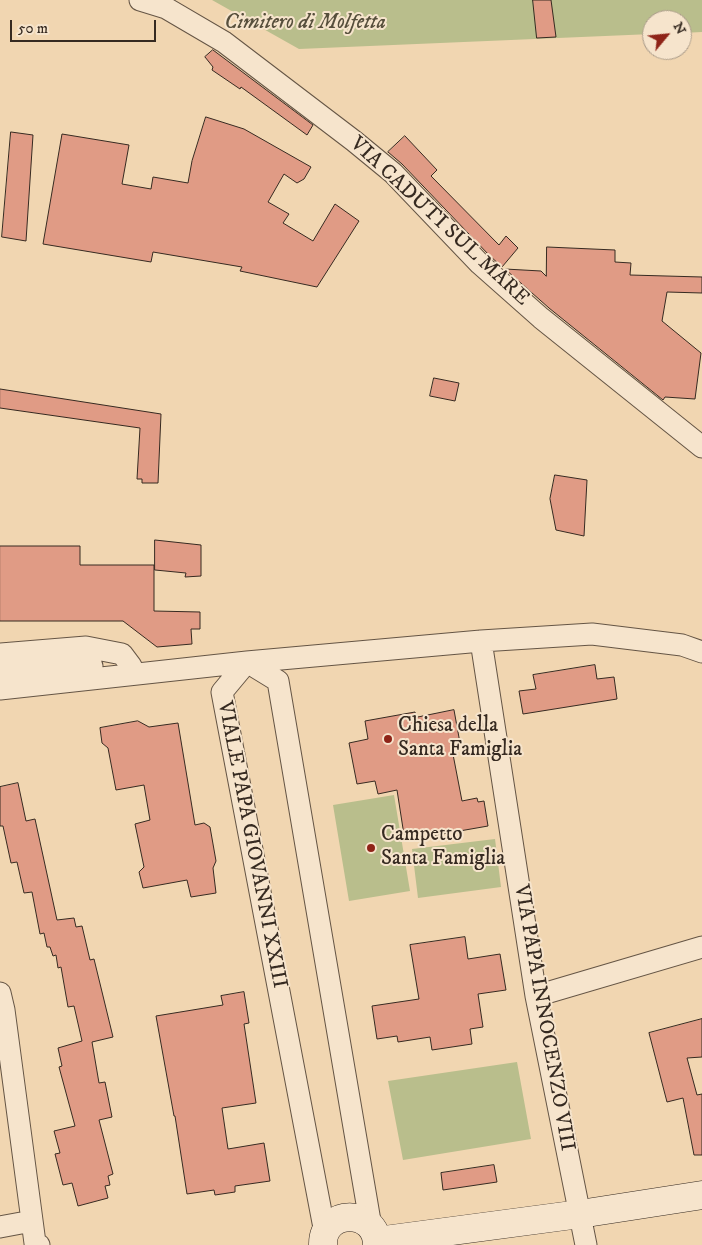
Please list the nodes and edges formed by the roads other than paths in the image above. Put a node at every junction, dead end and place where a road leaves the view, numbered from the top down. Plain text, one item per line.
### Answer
1 (140, 0) edge
2 (702, 447) edge
3 (481, 641) junction
4 (702, 652) edge
5 (0, 654) edge
6 (247, 662) junction
7 (131, 666) junction
8 (0, 672) edge
9 (87, 673) junction
10 (0, 689) edge
11 (702, 947) edge
12 (0, 993) edge
13 (536, 996) junction
14 (6, 1078) edge
15 (702, 1194) edge
16 (580, 1214) junction
17 (32, 1221) junction
18 (0, 1228) edge
19 (375, 1238) edge
20 (324, 1239) edge
21 (37, 1244) edge
22 (586, 1245) edge

1 - 2 street, VIA CADUTI SUL MARE
3 - 4 street
3 - 6 street
3 - 13 street, VIA PAPA INNOCENZO VIII
5 - 7 street
6 - 7 street
6 - 9 street
6 - 19 street
6 - 20 street, VIALE PAPA GIOVANNI XXIII
7 - 9 street
8 - 9 street
9 - 10 street
11 - 13 street
12 - 14 street
13 - 16 street, VIA PAPA INNOCENZO VIII
14 - 17 street
15 - 16 main road
16 - 19 main road
16 - 22 street, VIA PAPA INNOCENZO VIII
17 - 18 street
17 - 21 street
19 - 20 main road, VIALE PAPA GIOVANNI XXIII

